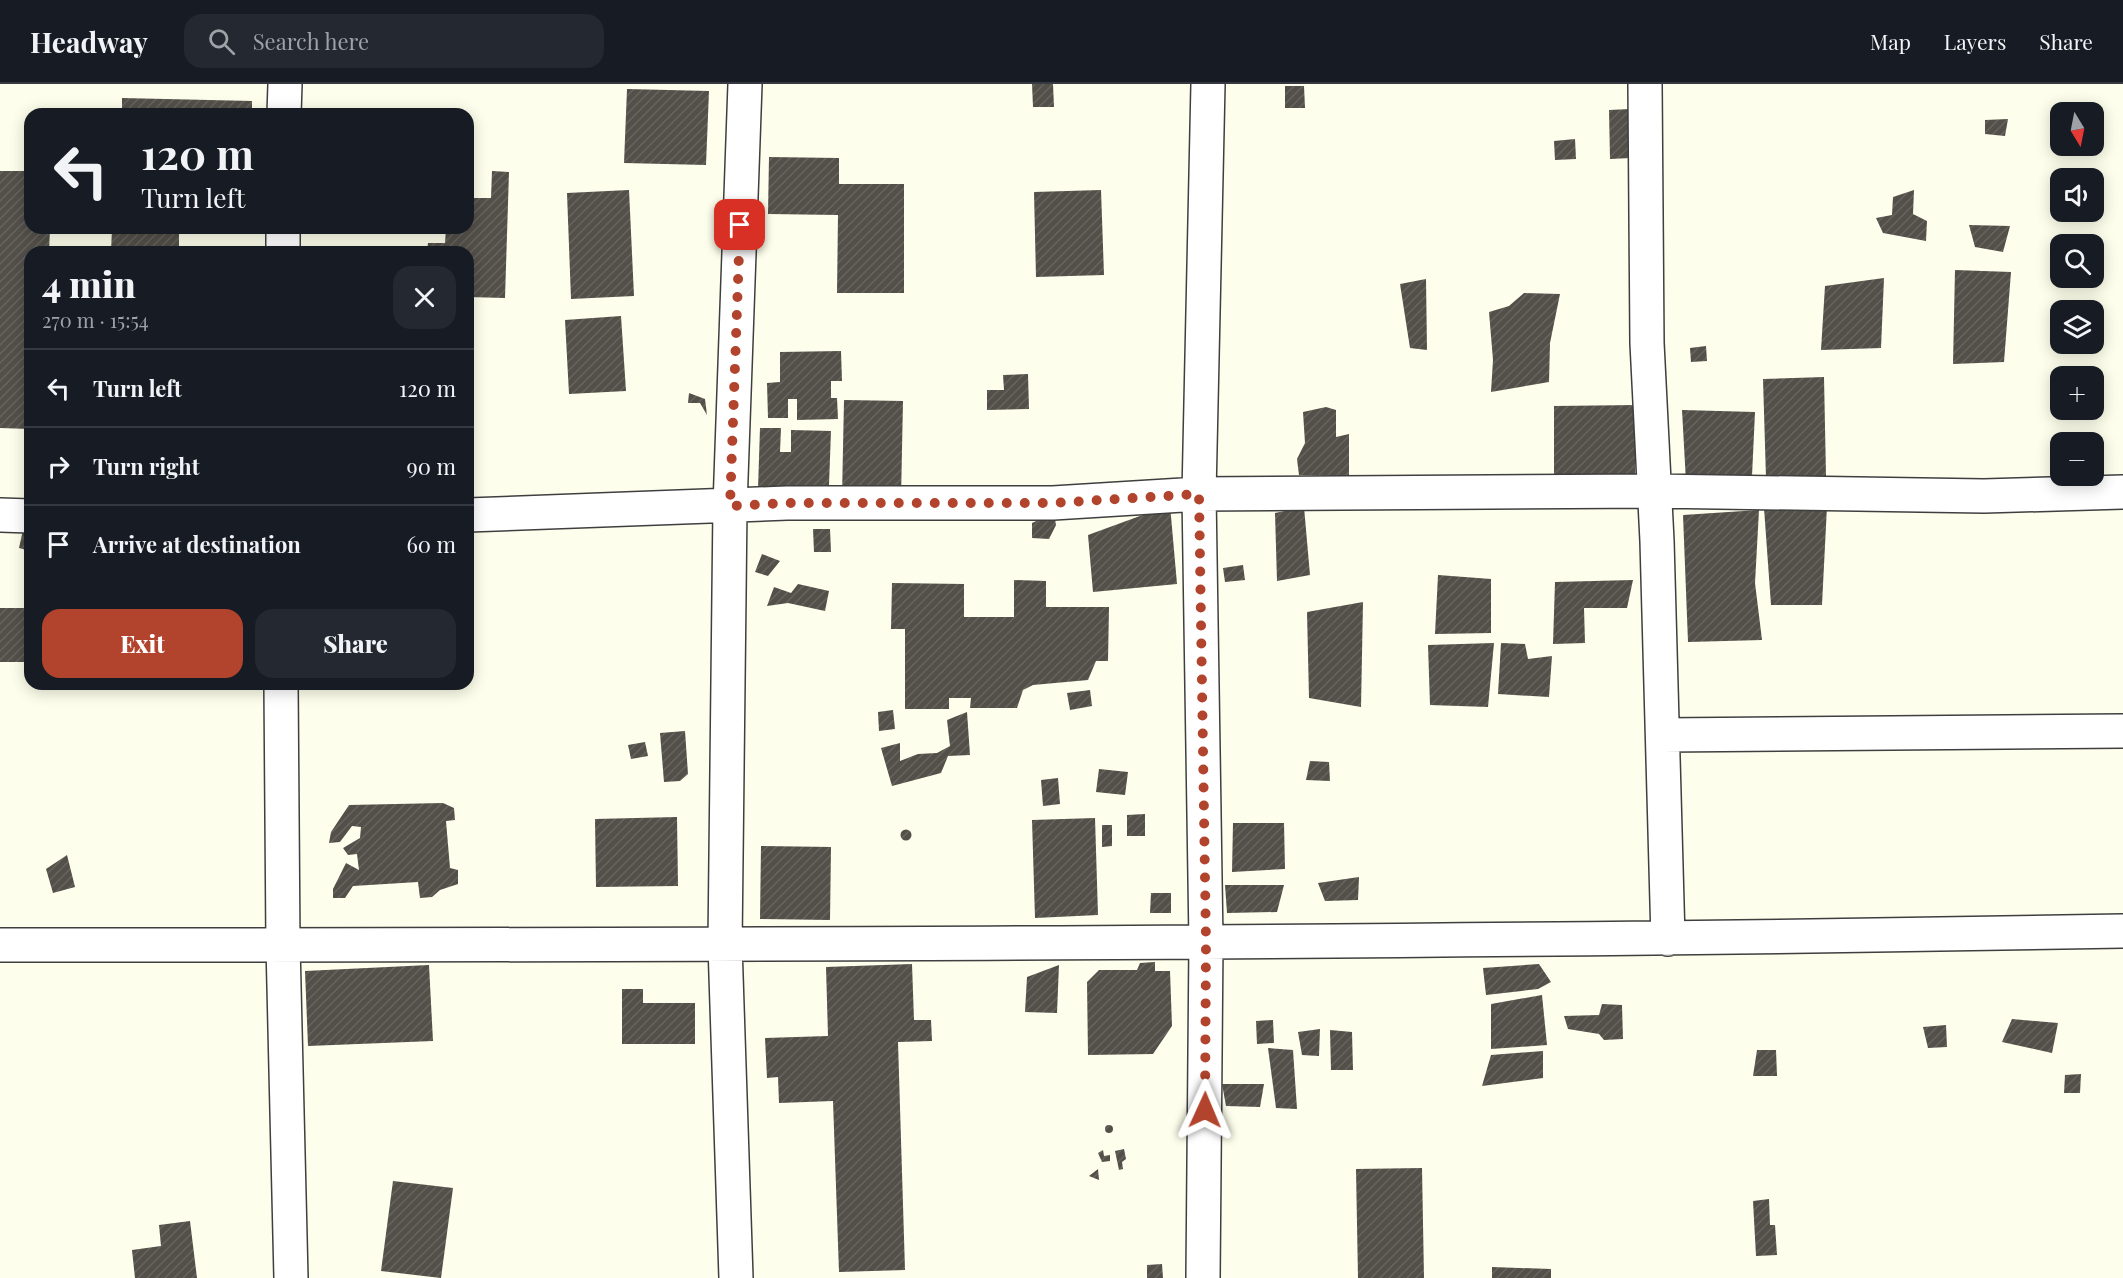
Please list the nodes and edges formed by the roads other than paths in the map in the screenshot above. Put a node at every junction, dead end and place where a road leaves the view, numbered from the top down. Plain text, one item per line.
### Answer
1 (285, 84) edge
2 (745, 84) edge
3 (1208, 84) edge
4 (1645, 84) edge
5 (284, 108) edge
6 (1655, 491) junction
7 (2123, 492) edge
8 (1199, 494) junction
9 (730, 506) junction
10 (474, 514) edge
11 (0, 515) edge
12 (24, 516) edge
13 (281, 690) edge
14 (2123, 731) edge
15 (1663, 735) junction
16 (2123, 931) edge
17 (1668, 939) junction
18 (1206, 942) junction
19 (0, 945) edge
20 (283, 945) junction
21 (725, 945) junction
22 (291, 1278) edge
23 (736, 1278) edge
24 (1203, 1278) edge

1 - 5 street
2 - 9 street
3 - 8 street
4 - 6 street
6 - 7 street
6 - 8 street
6 - 15 street
8 - 9 street
8 - 18 street
9 - 10 street
9 - 21 street
11 - 12 street
13 - 20 street
14 - 15 street
15 - 17 street
16 - 17 street
17 - 18 street
18 - 21 street
18 - 24 street
19 - 20 street
20 - 21 street
20 - 22 street
21 - 23 street

